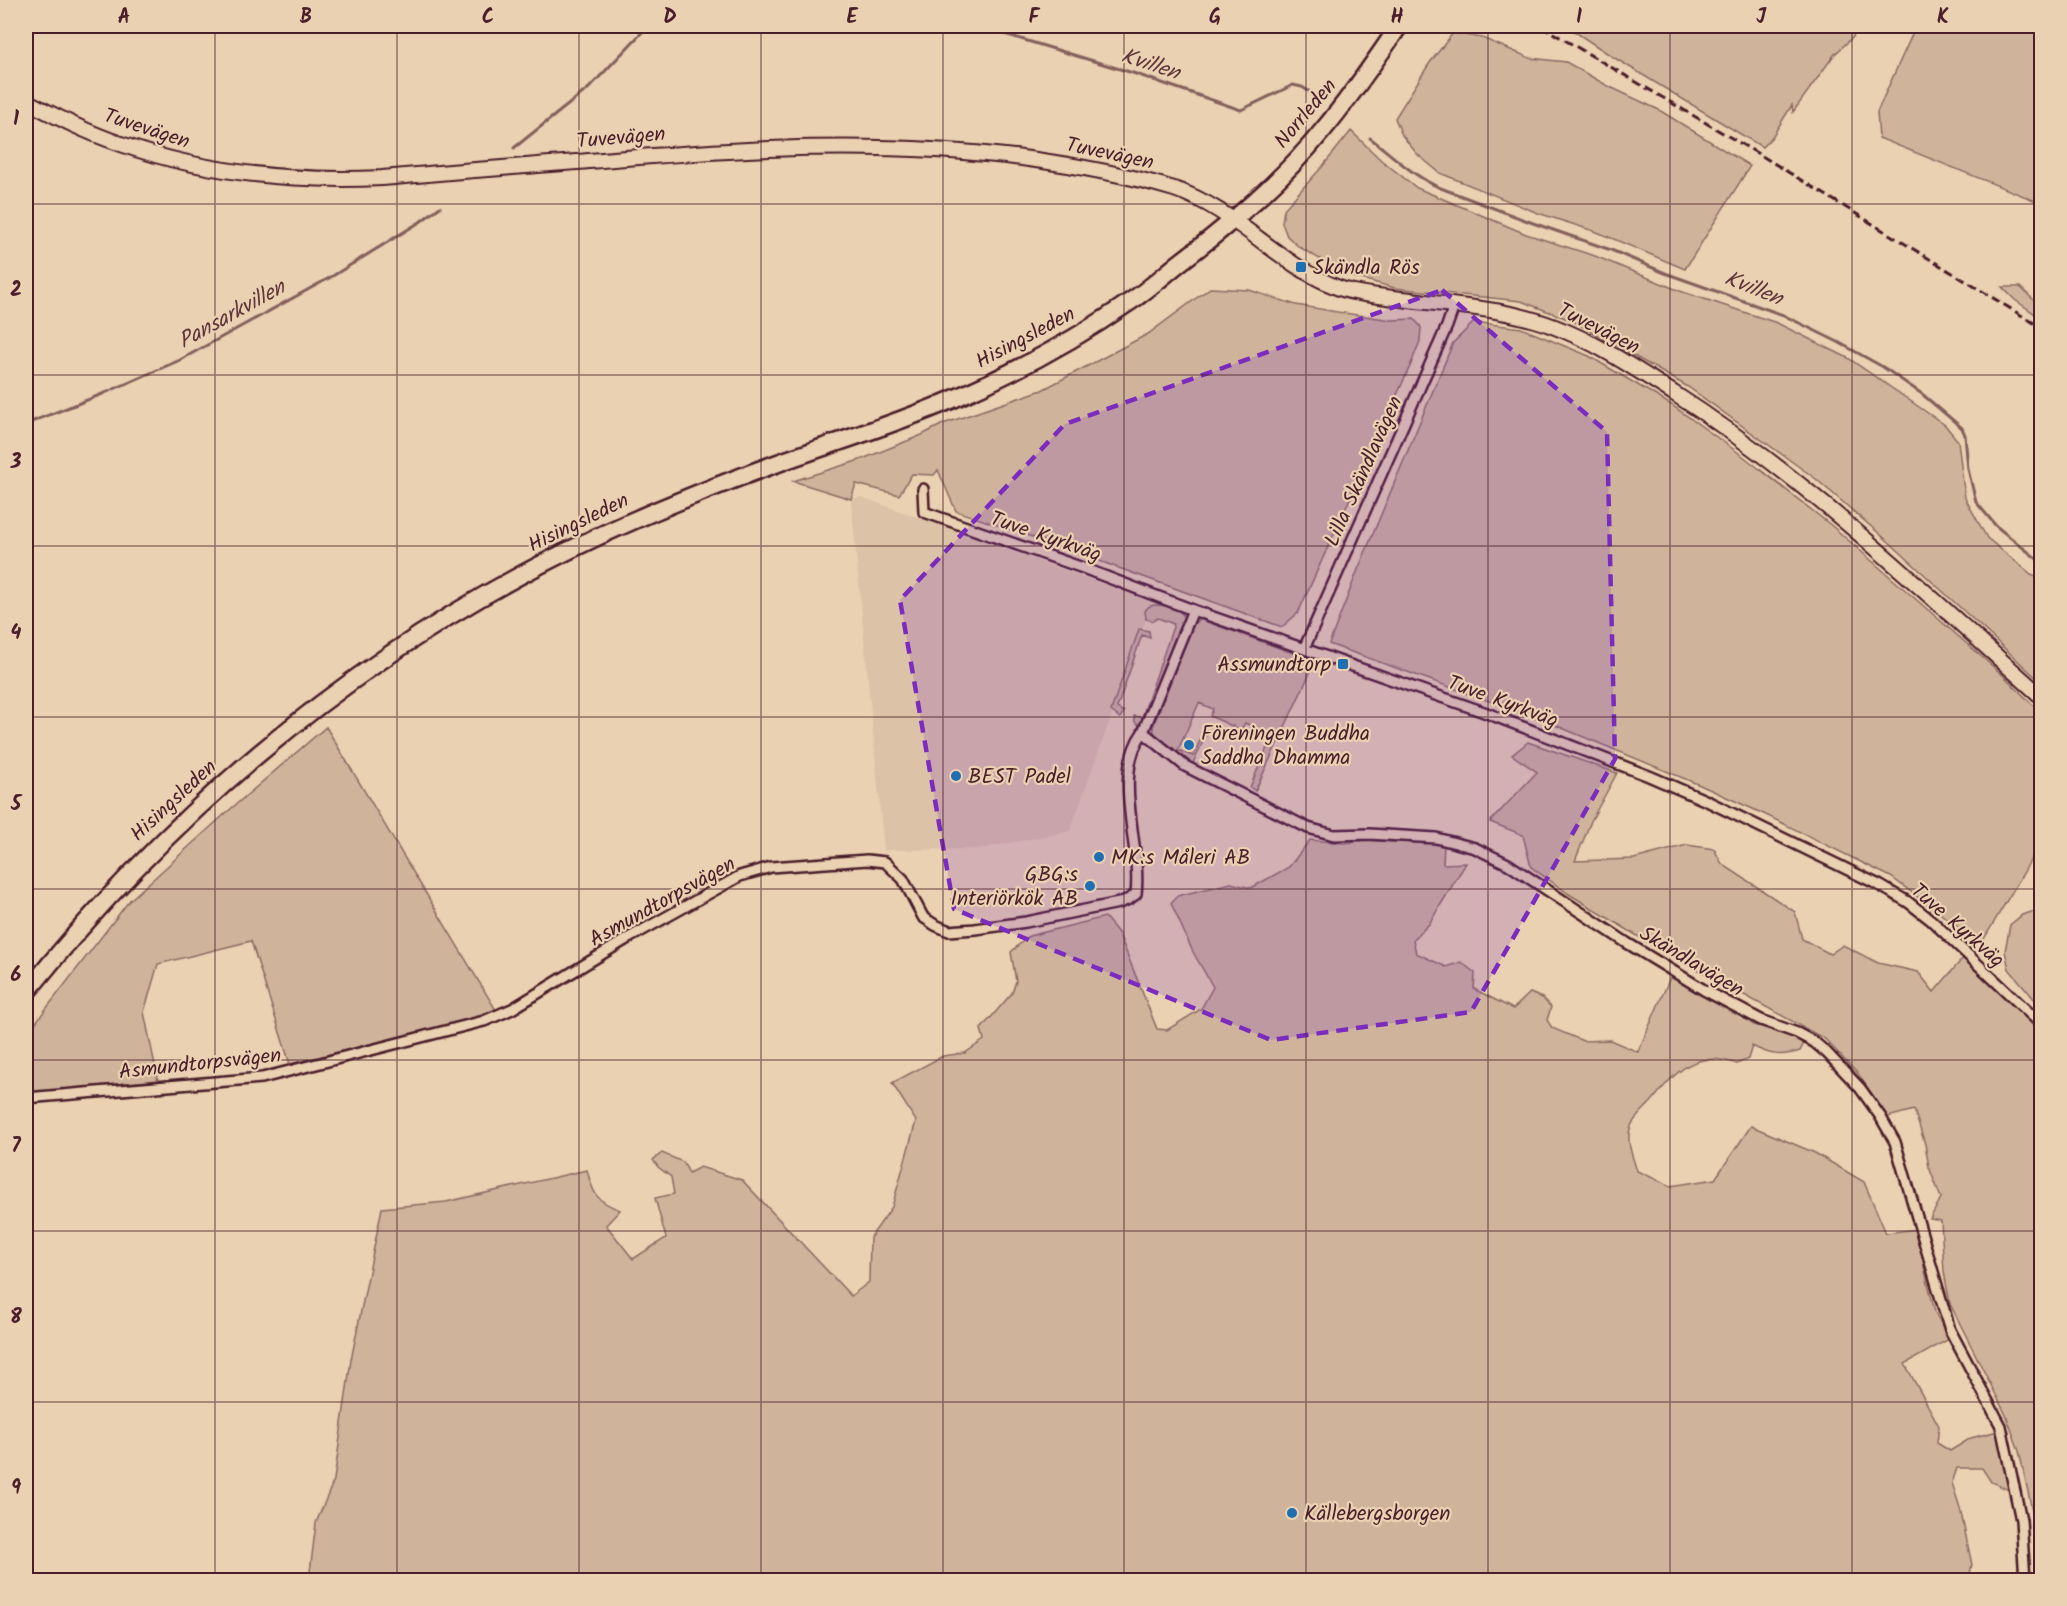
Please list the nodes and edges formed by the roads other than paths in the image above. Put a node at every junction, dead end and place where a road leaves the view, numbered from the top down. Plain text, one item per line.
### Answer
1 (1399, 26) edge
2 (26, 101) edge
3 (1233, 220) junction
4 (1454, 306) junction
5 (923, 489) dead end
6 (1193, 610) junction
7 (1304, 649) junction
8 (2042, 697) edge
9 (1143, 732) junction
10 (26, 993) edge
11 (2042, 1025) edge
12 (26, 1098) edge
13 (2025, 1581) edge

1 - 3 highway, Norrleden
2 - 3 main road, Tuvevägen
3 - 4 main road, Tuvevägen
3 - 10 highway, Hisingsleden
4 - 7 street, Lilla Skändlavägen
4 - 8 main road, Tuvevägen
5 - 6 street, Tuve Kyrkväg
6 - 7 street, Tuve Kyrkväg
6 - 9 street
7 - 11 street, Tuve Kyrkväg
9 - 12 street, Asmundtorpsvägen
9 - 13 street, Skändlavägen

